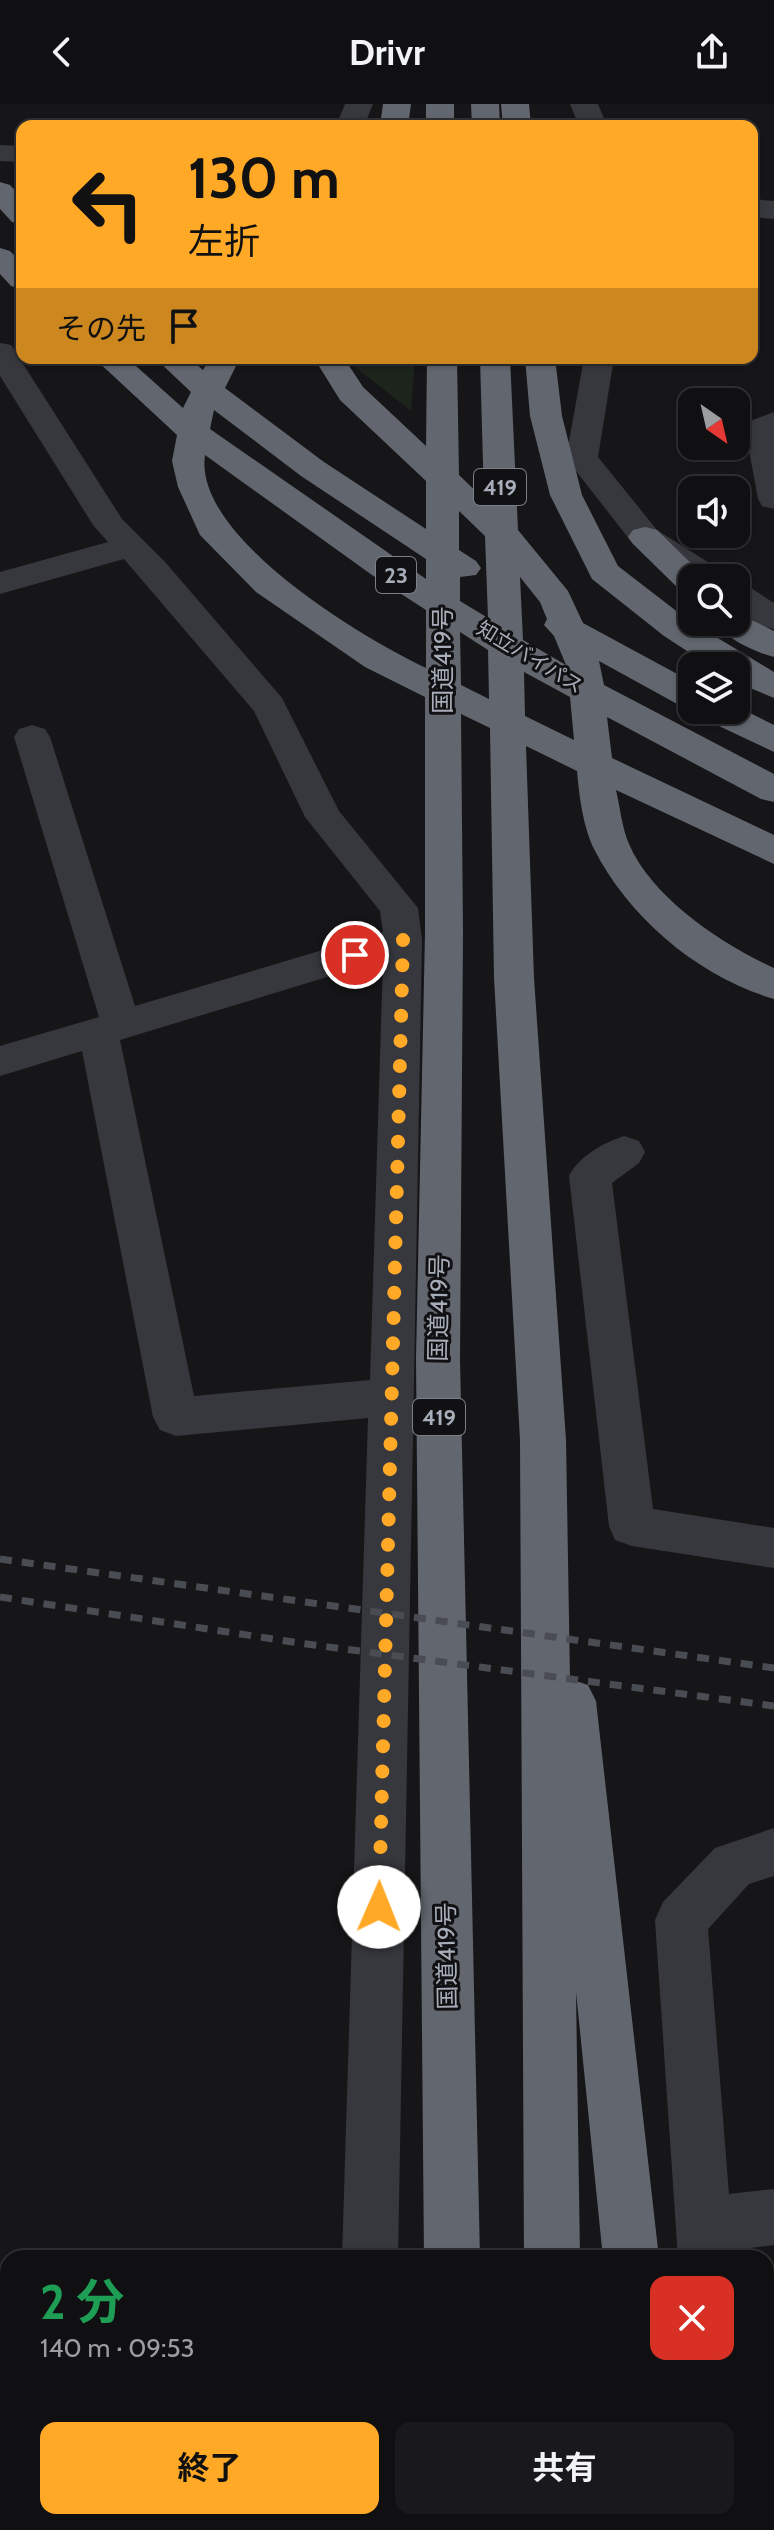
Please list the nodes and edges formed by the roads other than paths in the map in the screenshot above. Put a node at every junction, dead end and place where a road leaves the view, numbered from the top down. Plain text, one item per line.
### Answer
1 (0, 191) edge
2 (16, 209) edge
3 (0, 257) edge
4 (16, 274) edge
5 (1, 354) edge
6 (116, 364) edge
7 (177, 364) edge
8 (222, 364) edge
9 (333, 364) edge
10 (442, 364) edge
11 (495, 364) edge
12 (541, 364) edge
13 (598, 364) edge
14 (774, 422) edge
15 (774, 499) edge
16 (645, 537) junction
17 (132, 546) junction
18 (688, 564) edge
19 (678, 569) edge
20 (0, 583) edge
21 (750, 603) edge
22 (774, 618) edge
23 (750, 632) edge
24 (774, 646) edge
25 (713, 652) edge
26 (750, 674) edge
27 (774, 687) edge
28 (678, 689) edge
29 (743, 724) edge
30 (32, 737) dead end
31 (774, 740) edge
32 (774, 790) edge
33 (774, 851) edge
34 (403, 940) junction
35 (774, 985) edge
36 (110, 1028) junction
37 (0, 1061) edge
38 (624, 1152) dead end
39 (392, 1397) junction
40 (543, 1440) junction
41 (774, 1548) edge
42 (774, 1852) edge
43 (774, 2217) edge
44 (704, 2242) edge
45 (370, 2250) edge
46 (452, 2250) edge
47 (552, 2250) edge
48 (630, 2250) edge

1 - 2 highway
3 - 4 highway
5 - 17 street
6 - 32 highway, 知立バイパス / 23
7 - 28 highway, 知立バイパス / 23
8 - 33 highway
9 - 35 highway
10 - 46 highway, 国道419号 / 419
11 - 40 highway, 419
12 - 25 highway
13 - 16 street
14 - 15 street
16 - 18 street
16 - 19 highway
17 - 20 street
17 - 34 street
21 - 22 street
23 - 24 highway
26 - 27 highway
29 - 31 highway
30 - 36 street
34 - 36 street
34 - 39 street
36 - 37 street
36 - 39 street
38 - 41 street
39 - 45 street
40 - 47 highway, 419
40 - 48 highway, 419
42 - 44 street
43 - 44 street

